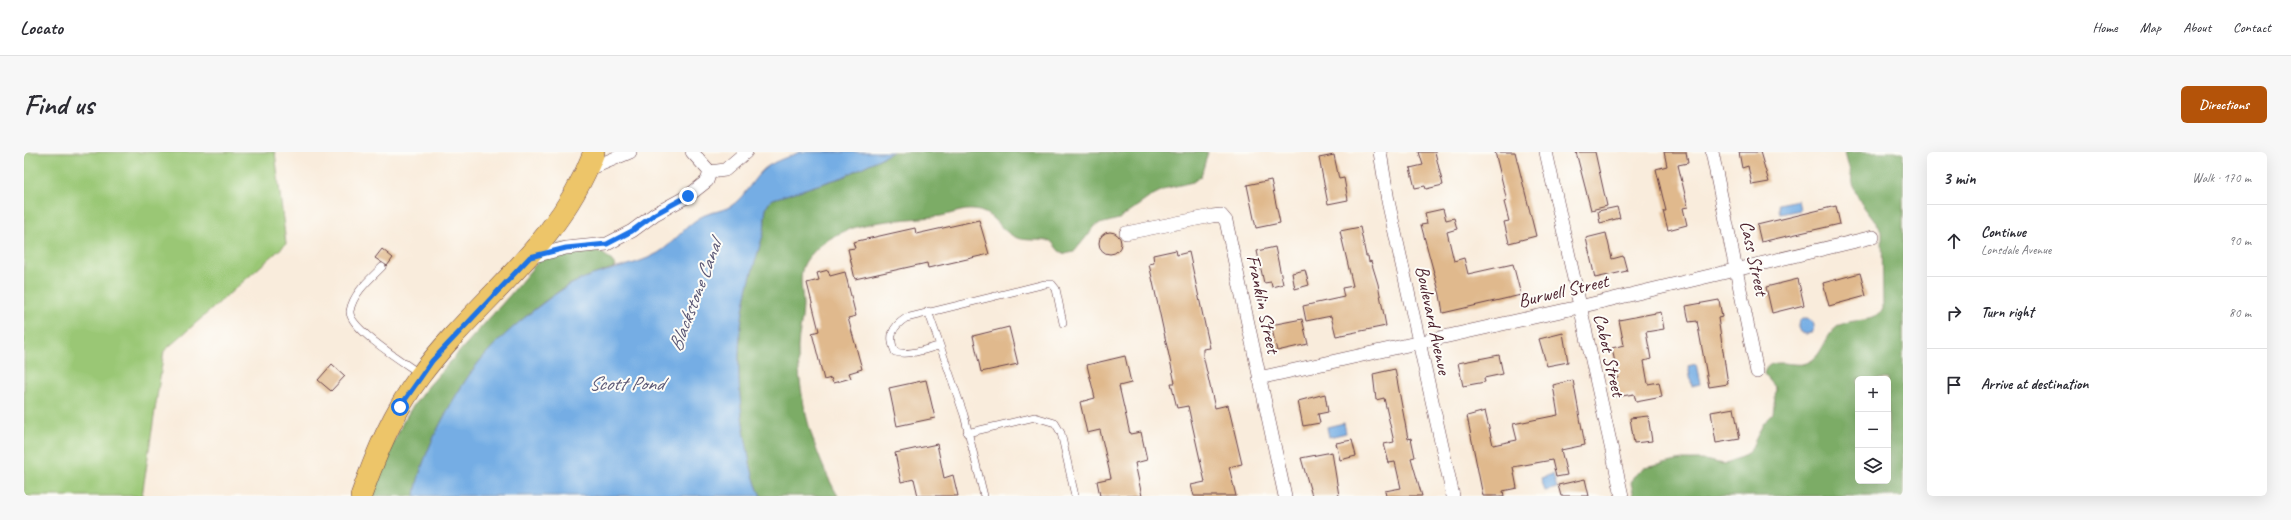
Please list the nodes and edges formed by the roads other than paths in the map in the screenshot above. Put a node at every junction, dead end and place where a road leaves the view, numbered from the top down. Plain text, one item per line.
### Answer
1 (630, 152) edge
2 (692, 152) edge
3 (746, 152) edge
4 (1380, 152) edge
5 (1546, 152) edge
6 (1712, 152) edge
7 (590, 161) edge
8 (710, 172) junction
9 (1126, 233) dead end
10 (1873, 237) dead end
11 (530, 257) junction
12 (382, 267) dead end
13 (1737, 269) junction
14 (1579, 307) junction
15 (928, 311) junction
16 (1063, 323) dead end
17 (1419, 344) junction
18 (939, 346) junction
19 (1757, 372) dead end
20 (421, 374) junction
21 (1259, 378) junction
22 (968, 433) junction
23 (361, 496) edge
24 (984, 496) edge
25 (1074, 496) edge
26 (1285, 496) edge
27 (1453, 496) edge
28 (1622, 496) edge

1 - 7 street
2 - 8 street
3 - 8 street
4 - 17 street, Boulevard Avenue
5 - 14 street, Cabot Street
6 - 13 street, Cass Street
7 - 11 main road
8 - 11 street
9 - 21 street, Franklin Street
10 - 13 street, Burwell Street
11 - 20 main road
12 - 20 lane
13 - 14 street, Burwell Street
13 - 19 street, Cass Street
14 - 17 street, Burwell Street
14 - 28 street, Cabot Street
15 - 16 lane
15 - 18 lane
15 - 18 lane
17 - 21 street, Burwell Street
17 - 27 street, Boulevard Avenue
18 - 22 lane
20 - 23 main road
21 - 26 street, Franklin Street
22 - 24 lane
22 - 25 lane

